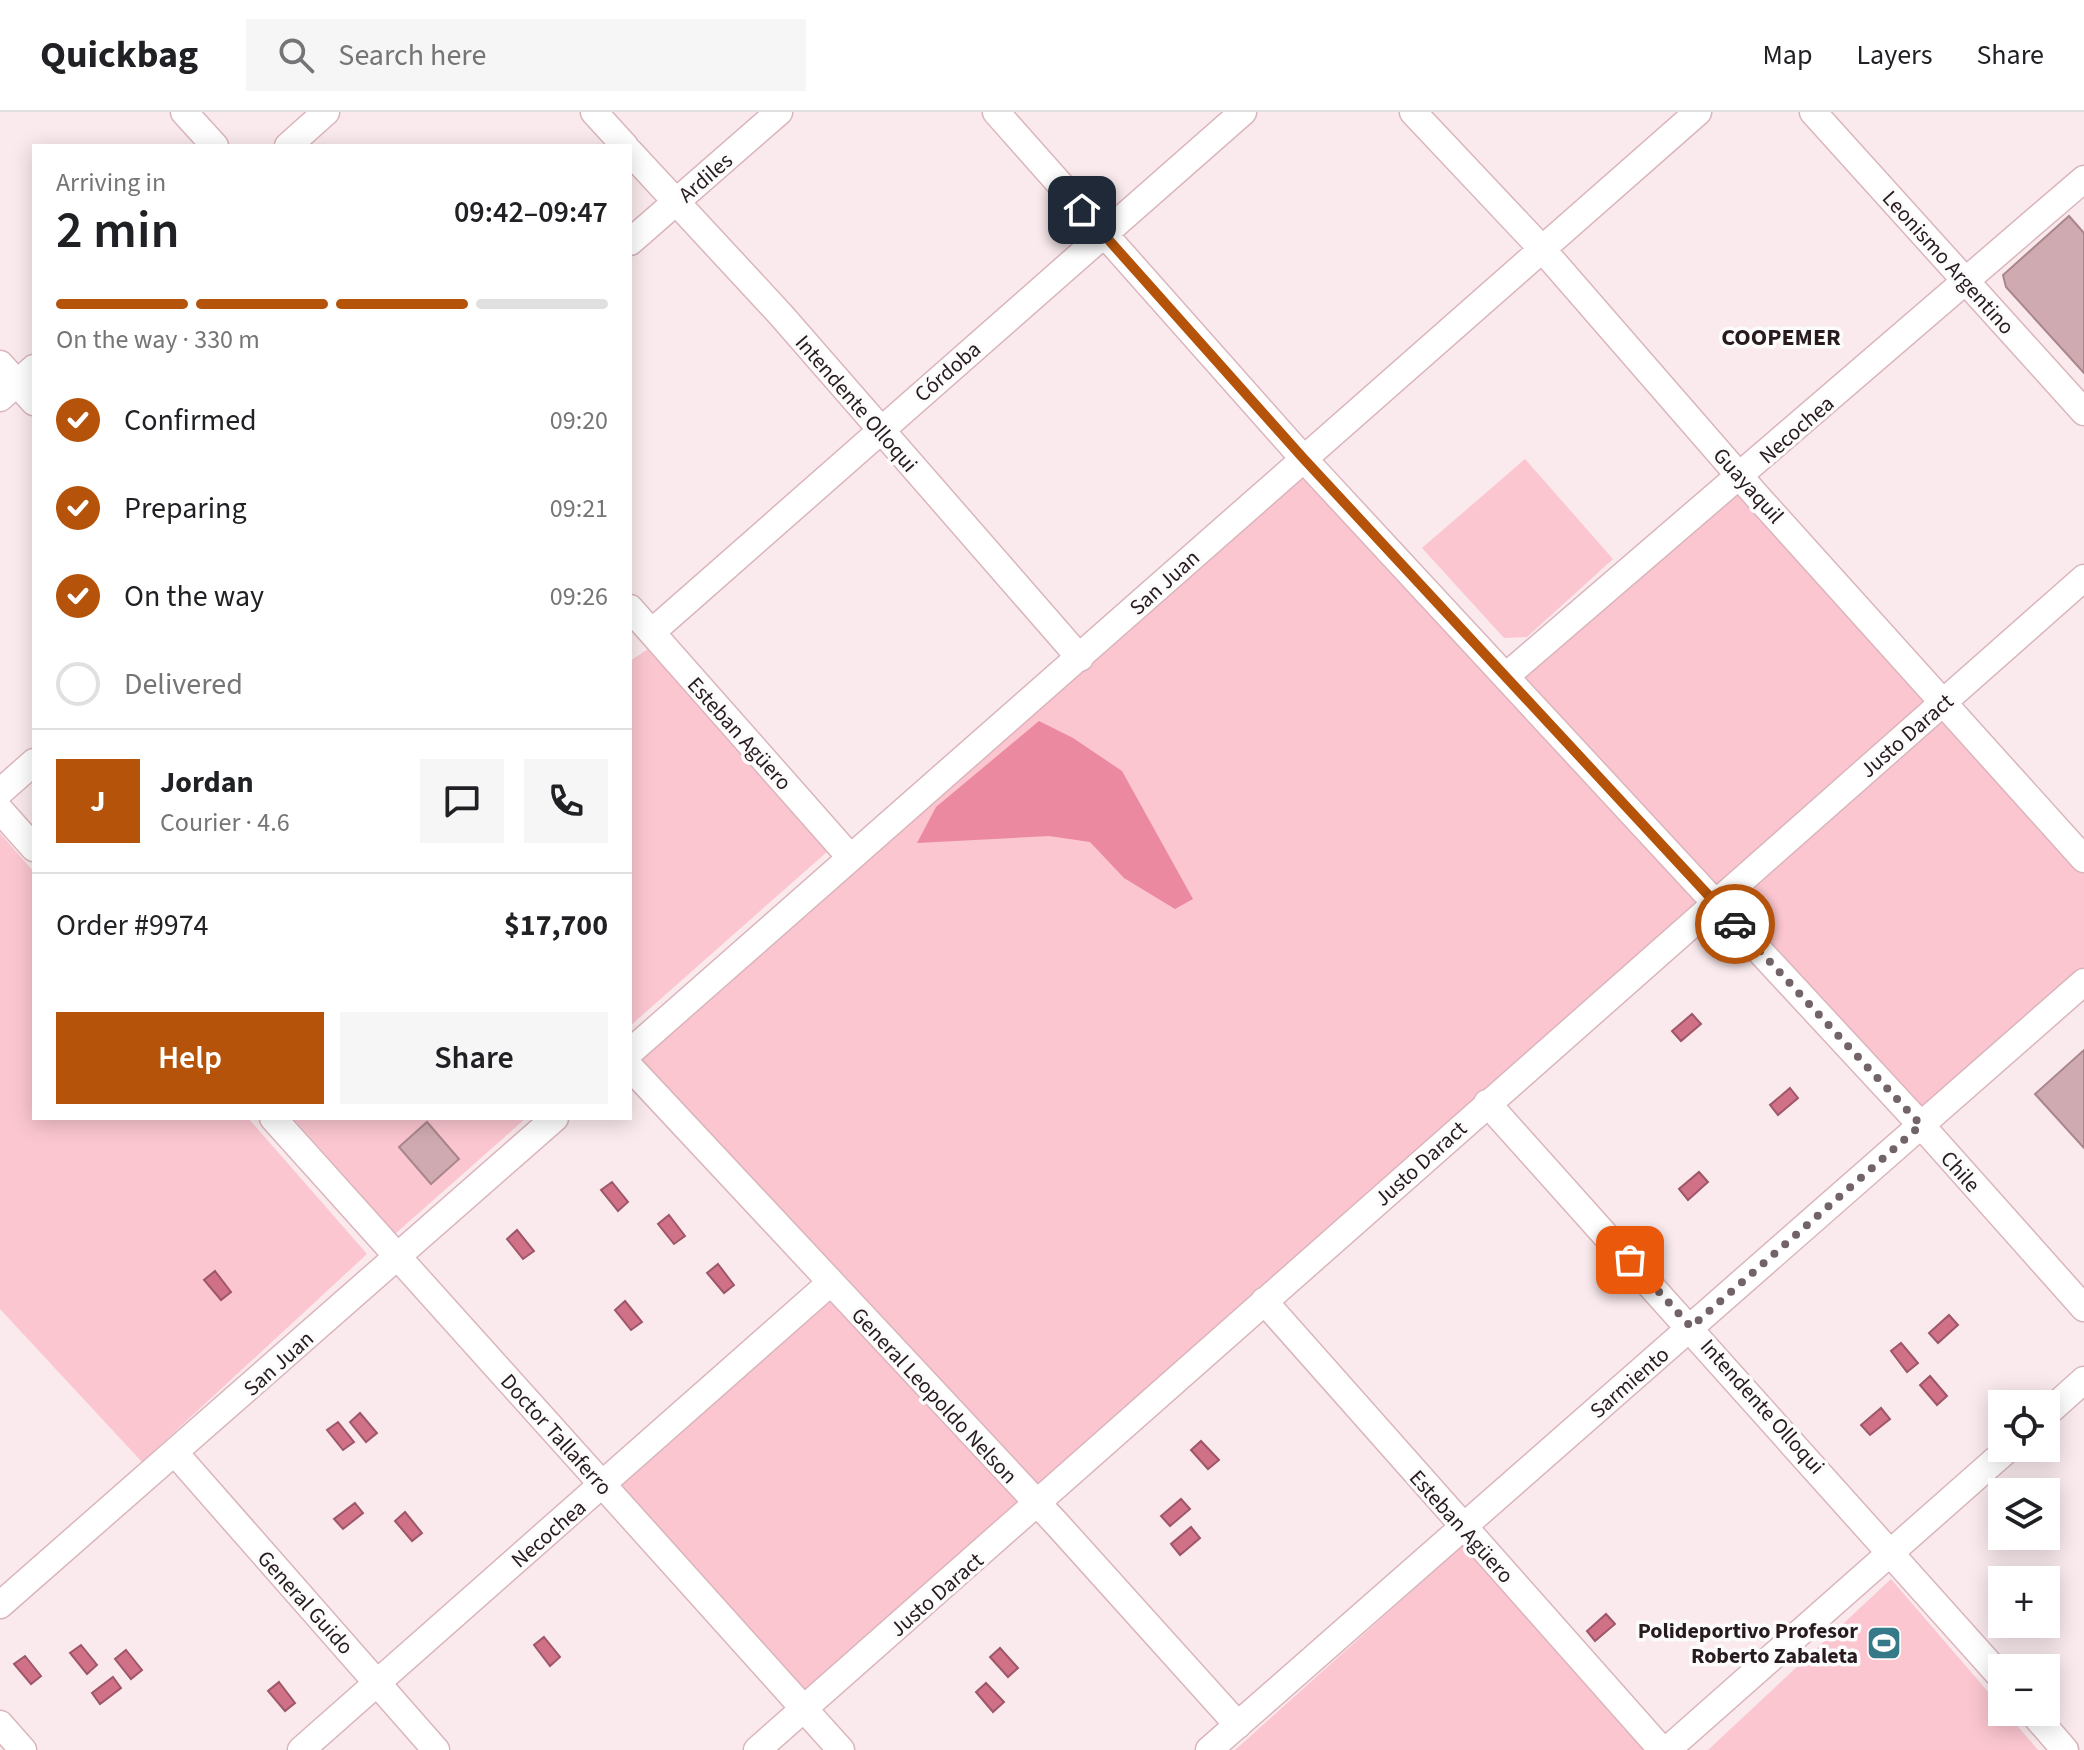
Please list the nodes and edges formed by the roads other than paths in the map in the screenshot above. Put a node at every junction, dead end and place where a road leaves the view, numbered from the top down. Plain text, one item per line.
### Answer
1 (184, 112) edge
2 (326, 112) edge
3 (594, 112) edge
4 (779, 112) edge
5 (996, 112) edge
6 (1243, 112) edge
7 (1413, 112) edge
8 (1698, 112) edge
9 (1813, 112) edge
10 (213, 144) edge
11 (290, 144) edge
12 (623, 144) edge
13 (632, 154) edge
14 (2084, 179) edge
15 (676, 202) junction
16 (1103, 233) junction
17 (632, 240) edge
18 (1543, 250) junction
19 (1968, 281) junction
20 (2084, 412) edge
21 (880, 429) junction
22 (1303, 458) junction
23 (1740, 477) junction
24 (2084, 578) edge
25 (632, 610) edge
26 (652, 632) junction
27 (1080, 658) junction
28 (1506, 676) junction
29 (1944, 702) junction
30 (32, 764) edge
31 (0, 792) edge
32 (0, 810) edge
33 (32, 846) edge
34 (850, 857) junction
35 (2084, 859) edge
36 (1714, 902) junction
37 (2084, 982) edge
38 (632, 1050) edge
39 (632, 1069) edge
40 (1487, 1103) junction
41 (275, 1120) edge
42 (553, 1120) edge
43 (1921, 1125) junction
44 (397, 1258) junction
45 (830, 1283) junction
46 (1264, 1301) junction
47 (2084, 1308) edge
48 (1691, 1327) junction
49 (2084, 1380) edge
50 (2060, 1401) edge
51 (176, 1454) junction
52 (1993, 1462) edge
53 (603, 1484) junction
54 (1037, 1505) junction
55 (1464, 1527) junction
56 (1893, 1552) junction
57 (0, 1605) edge
58 (1988, 1662) edge
59 (378, 1683) junction
60 (804, 1708) junction
61 (0, 1724) edge
62 (1238, 1725) junction
63 (2044, 1726) edge
64 (23, 1750) edge
65 (301, 1750) edge
66 (436, 1750) edge
67 (757, 1750) edge
68 (841, 1750) edge
69 (1209, 1750) edge
70 (1664, 1750) edge
71 (2065, 1750) edge

1 - 10 street
2 - 11 street
3 - 12 street
4 - 15 street, Ardiles
5 - 16 street, Chile
6 - 16 street, Córdoba
7 - 18 street, Guayaquil
8 - 18 street, San Juan
9 - 19 street, Leonismo Argentino
13 - 15 street, Intendente Olloqui
14 - 19 street, Necochea
15 - 17 street, Ardiles
15 - 21 street, Intendente Olloqui
16 - 21 street, Córdoba
16 - 22 street, Chile
18 - 22 street, San Juan
18 - 23 street, Guayaquil
19 - 20 street, Leonismo Argentino
19 - 23 street, Necochea
21 - 26 street, Córdoba
21 - 27 street, Intendente Olloqui
22 - 27 street, San Juan
22 - 28 street, Chile
23 - 28 street, Necochea
23 - 29 street, Guayaquil
24 - 29 street, Justo Daract
25 - 26 street, Esteban Agüero
26 - 34 street, Esteban Agüero
27 - 34 street, San Juan
28 - 36 street, Chile
29 - 35 street, Guayaquil
29 - 36 street, Justo Daract
30 - 31 street
32 - 33 street
34 - 38 street, San Juan
36 - 40 street, Justo Daract
36 - 43 street, Chile
37 - 43 street, Sarmiento
39 - 45 street, General Leopoldo Nelson
40 - 46 street, Justo Daract
40 - 48 street, Intendente Olloqui
41 - 44 street, Doctor Tallaferro
42 - 44 street, San Juan
43 - 47 street, Chile
43 - 48 street, Sarmiento
44 - 51 street, San Juan
44 - 53 street, Doctor Tallaferro
45 - 53 street, Necochea
45 - 54 street, General Leopoldo Nelson
46 - 54 street, Justo Daract
46 - 55 street, Esteban Agüero
48 - 55 street, Sarmiento
48 - 56 street, Intendente Olloqui
49 - 50 street
51 - 57 street, San Juan
51 - 59 street, General Guido
52 - 56 street
53 - 59 street, Necochea
53 - 60 street, Doctor Tallaferro
54 - 60 street, Justo Daract
54 - 62 street, General Leopoldo Nelson
55 - 62 street, Sarmiento
55 - 70 street, Esteban Agüero
56 - 58 street, Intendente Olloqui
56 - 70 street
59 - 65 street, Necochea
59 - 66 street, General Guido
60 - 67 street, Justo Daract
60 - 68 street, Doctor Tallaferro
61 - 64 street
62 - 69 street, Sarmiento
63 - 71 street

